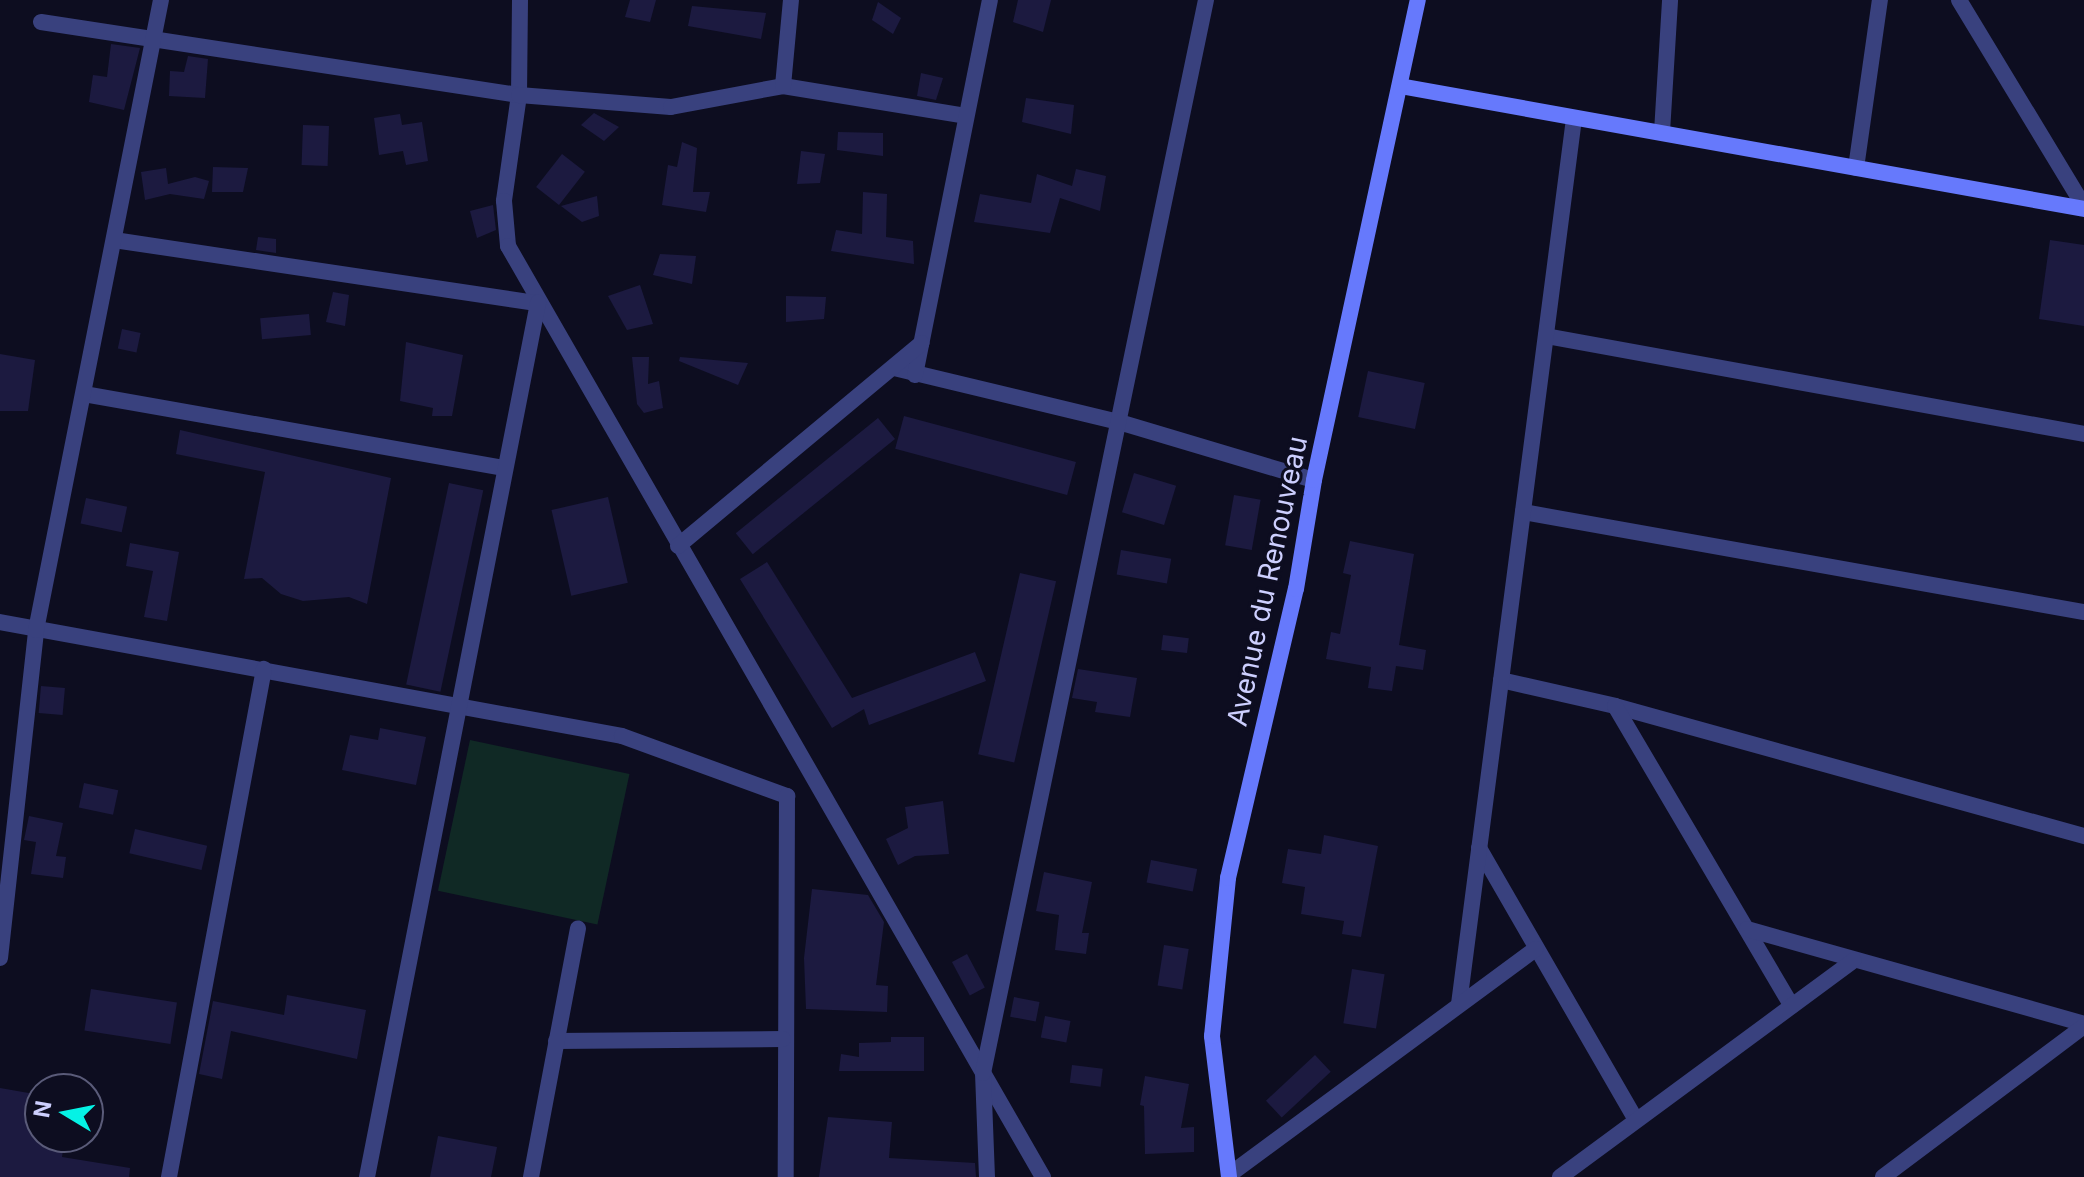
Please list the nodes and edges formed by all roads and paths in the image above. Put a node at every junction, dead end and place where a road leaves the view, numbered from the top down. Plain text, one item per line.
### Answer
1 (161, 0) edge
2 (520, 0) edge
3 (791, 0) edge
4 (990, 0) edge
5 (1206, 0) edge
6 (1418, 0) edge
7 (1670, 0) edge
8 (1880, 0) edge
9 (1959, 0) edge
10 (41, 22) dead end
11 (153, 39) junction
12 (783, 86) junction
13 (1400, 86) junction
14 (519, 95) junction
15 (966, 116) junction
16 (1574, 119) junction
17 (1662, 132) junction
18 (1856, 168) junction
19 (2084, 208) edge
20 (114, 240) junction
21 (538, 303) junction
22 (1546, 336) junction
23 (922, 343) junction
24 (894, 368) junction
25 (915, 375) junction
26 (84, 394) junction
27 (1119, 422) junction
28 (2084, 434) edge
29 (505, 468) junction
30 (1314, 480) junction
31 (1523, 512) junction
32 (678, 546) junction
33 (2084, 612) edge
34 (0, 622) edge
35 (36, 630) junction
36 (264, 669) junction
37 (1501, 680) junction
38 (1615, 706) junction
39 (459, 707) junction
40 (2084, 836) edge
41 (1479, 848) junction
42 (578, 928) dead end
43 (1747, 929) junction
44 (1536, 949) junction
45 (0, 958) edge
46 (1854, 960) junction
47 (1459, 1004) junction
48 (1792, 1006) junction
49 (2084, 1025) edge
50 (783, 1039) junction
51 (556, 1041) junction
52 (983, 1073) junction
53 (1636, 1120) junction
54 (1229, 1176) edge
55 (169, 1177) edge
56 (367, 1177) edge
57 (531, 1177) edge
58 (786, 1177) edge
59 (987, 1177) edge
60 (1043, 1177) edge
61 (1560, 1177) edge
62 (1883, 1177) edge

1 - 11 street
2 - 14 street
3 - 12 street
4 - 15 street
5 - 27 street
6 - 13 main road, Avenue du Renouveau
7 - 17 street
8 - 18 street
9 - 19 street
10 - 11 street
11 - 14 street
11 - 20 street
12 - 14 street
12 - 15 street
13 - 16 main road
13 - 30 main road, Avenue du Renouveau
14 - 21 street
15 - 23 street
16 - 17 main road
16 - 22 street
17 - 18 main road
18 - 19 main road
20 - 21 street
20 - 26 street
21 - 29 street
21 - 32 street
22 - 28 street
22 - 31 street
23 - 24 street
23 - 25 street
24 - 25 street
24 - 32 street
25 - 27 street
26 - 29 street
26 - 35 street
27 - 30 street
27 - 52 street
29 - 39 street
30 - 54 main road, Avenue du Renouveau
31 - 33 street
31 - 37 street
32 - 52 street
34 - 35 street
35 - 36 street
35 - 45 street
36 - 39 street
36 - 55 street
37 - 38 street
37 - 41 street
38 - 40 street
38 - 43 street
39 - 50 street
39 - 56 street
41 - 44 street
41 - 47 street
42 - 51 street
43 - 46 street
43 - 48 street
44 - 47 street
44 - 53 street
46 - 48 street
46 - 49 street
47 - 54 street
48 - 53 street
49 - 62 street
50 - 51 street
50 - 58 street
51 - 57 street
52 - 59 street
52 - 60 street
53 - 61 street

